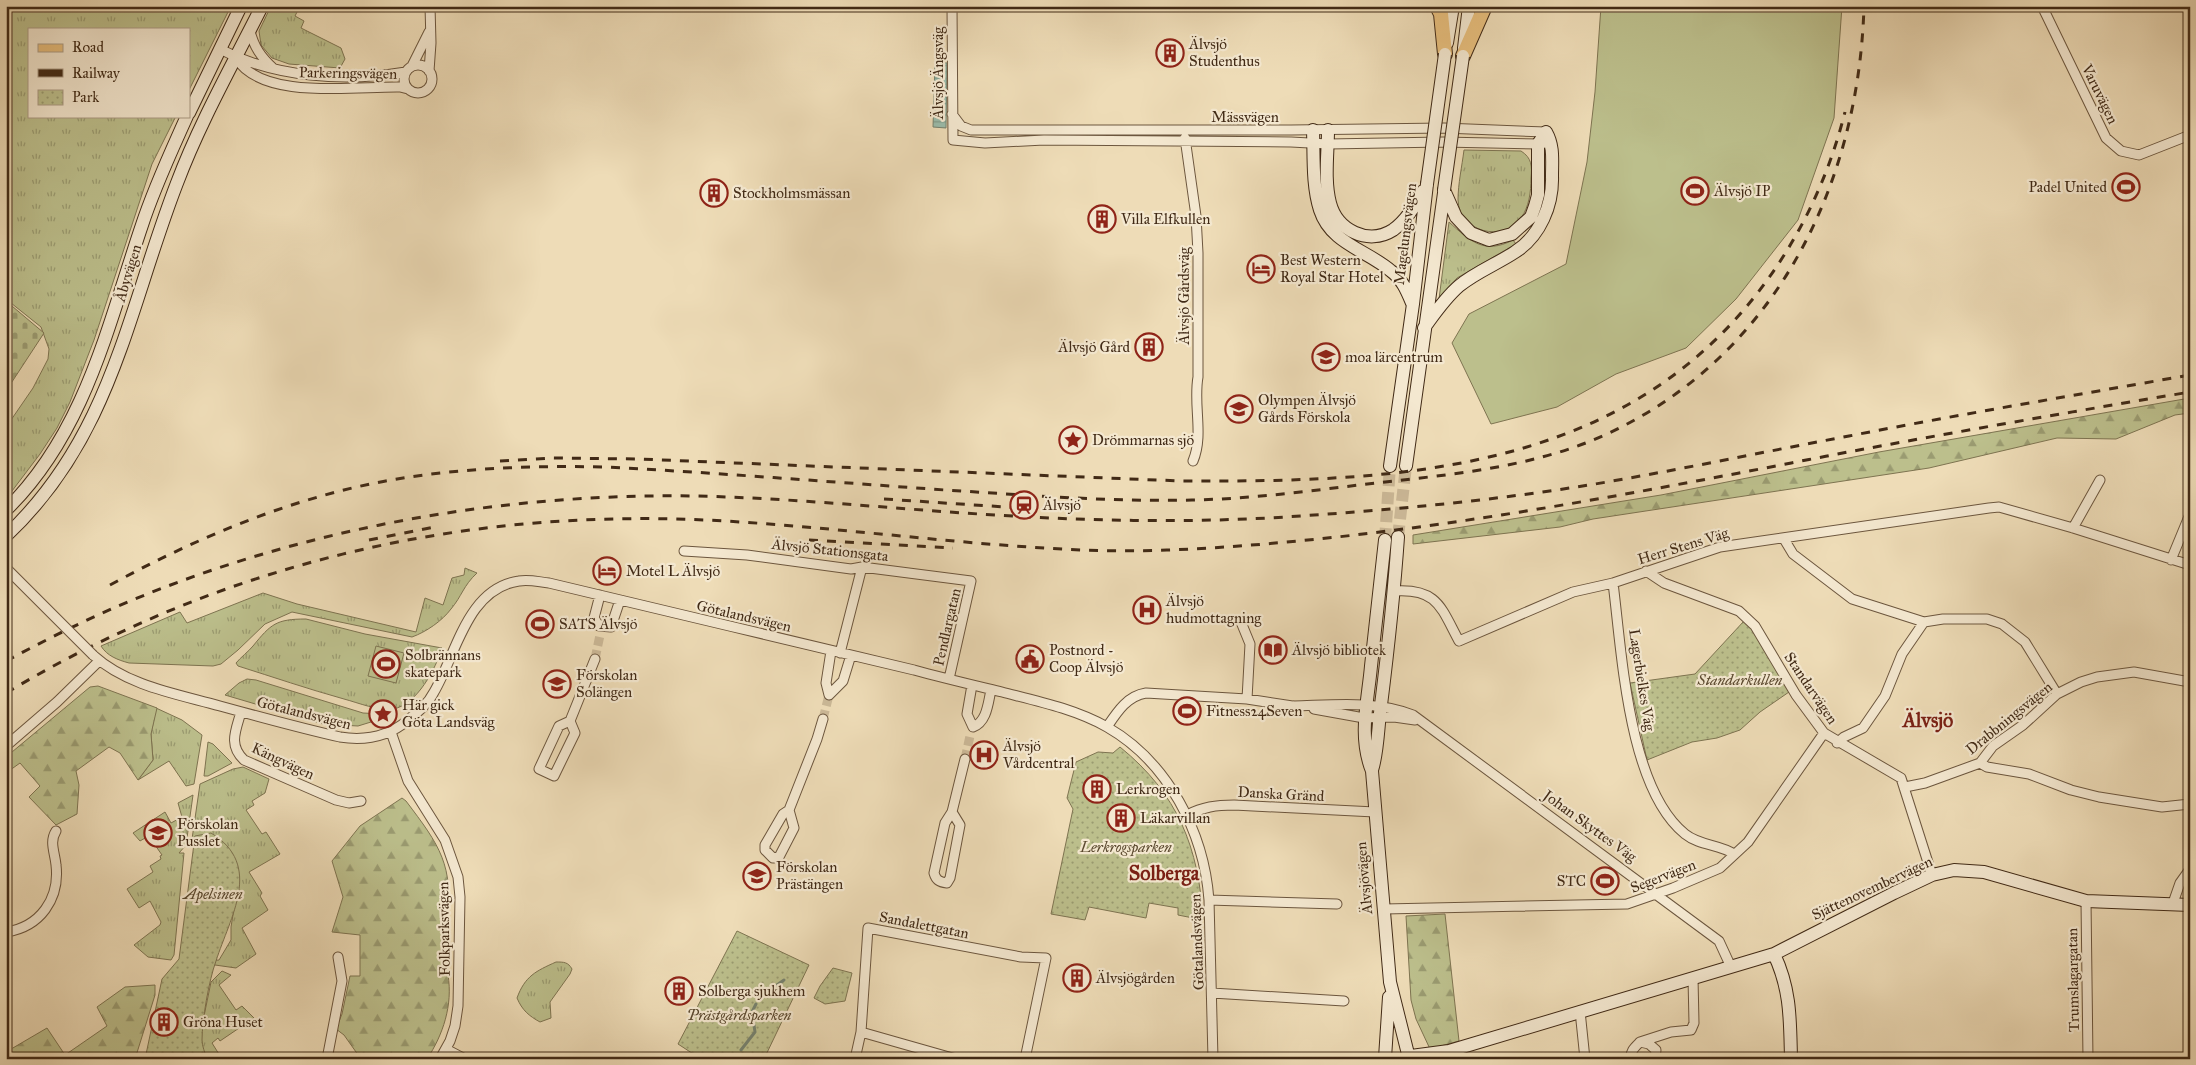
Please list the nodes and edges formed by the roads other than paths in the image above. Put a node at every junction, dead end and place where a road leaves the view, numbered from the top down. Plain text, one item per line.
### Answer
1 (242, 6) edge
2 (262, 6) edge
3 (430, 6) edge
4 (952, 6) edge
5 (1437, 6) edge
6 (1453, 6) edge
7 (1469, 6) edge
8 (1485, 6) edge
9 (2042, 6) edge
10 (430, 29) junction
11 (250, 31) junction
12 (220, 49) junction
13 (1445, 54) junction
14 (1463, 56) junction
15 (236, 58) junction
16 (409, 69) junction
17 (276, 70) junction
18 (428, 70) junction
19 (408, 89) junction
20 (190, 111) edge
21 (952, 114) junction
22 (186, 118) edge
23 (1184, 130) junction
24 (1313, 130) junction
25 (1328, 130) junction
26 (2190, 135) edge
27 (1549, 137) junction
28 (952, 140) joint
29 (1185, 142) junction
30 (1313, 143) junction
31 (1328, 144) junction
32 (1538, 144) junction
33 (1427, 184) junction
34 (1444, 190) junction
35 (1413, 304) junction
36 (1424, 328) junction
37 (1193, 461) dead end
38 (1390, 466) tunnel mouth
39 (1406, 466) tunnel mouth
40 (2100, 480) dead end
41 (9, 503) edge
42 (2190, 514) edge
43 (2073, 528) junction
44 (8, 534) edge
45 (1398, 537) tunnel mouth
46 (1784, 539) junction
47 (1385, 540) tunnel mouth
48 (684, 551) dead end
49 (2171, 560) junction
50 (2190, 565) edge
51 (862, 567) junction
52 (6, 568) edge
53 (1646, 572) junction
54 (972, 581) joint
55 (1614, 583) junction
56 (1394, 591) junction
57 (600, 595) junction
58 (620, 600) junction
59 (1241, 622) dead end
60 (1924, 622) junction
61 (835, 652) junction
62 (851, 656) junction
63 (96, 658) junction
64 (595, 659) tunnel mouth
65 (949, 679) junction
66 (2190, 682) edge
67 (972, 685) junction
68 (991, 690) junction
69 (2057, 694) junction
70 (1248, 699) junction
71 (1366, 705) junction
72 (1294, 706) junction
73 (241, 712) junction
74 (1380, 713) junction
75 (1364, 718) junction
76 (823, 719) tunnel mouth
77 (570, 721) junction
78 (1107, 727) junction
79 (391, 732) junction
80 (1824, 733) junction
81 (1837, 743) junction
82 (6, 746) edge
83 (965, 758) tunnel mouth
84 (1980, 763) junction
85 (1372, 771) junction
86 (1905, 787) junction
87 (361, 801) dead end
88 (2190, 804) edge
89 (789, 810) junction
90 (952, 812) junction
91 (1375, 812) junction
92 (1187, 815) junction
93 (56, 831) dead end
94 (1734, 854) junction
95 (2190, 869) edge
96 (1932, 875) junction
97 (1657, 894) junction
98 (1209, 900) junction
99 (2086, 901) junction
100 (2173, 903) junction
101 (1336, 904) dead end
102 (2190, 905) edge
103 (1384, 909) junction
104 (6, 932) edge
105 (1774, 954) junction
106 (338, 957) dead end
107 (1730, 967) junction
108 (1693, 978) junction
109 (1390, 982) junction
110 (1212, 993) junction
111 (1344, 1001) dead end
112 (1580, 1011) junction
113 (861, 1032) junction
114 (1640, 1042) junction
115 (446, 1049) junction
116 (1445, 1055) edge
117 (1411, 1056) edge
118 (1385, 1058) edge
119 (327, 1059) edge
120 (440, 1059) edge
121 (465, 1059) edge
122 (855, 1059) edge
123 (956, 1059) edge
124 (1025, 1059) edge
125 (1213, 1059) edge
126 (1585, 1059) edge
127 (1631, 1059) edge
128 (1655, 1059) edge
129 (1790, 1059) edge
130 (2088, 1059) edge

1 - 12 main road
2 - 11 main road, Åbyvägen
3 - 10 street, Parkeringsvägen
4 - 21 street, Älvsjö Ängsväg
5 - 13 main road
6 - 13 main road, Magelungsvägen
7 - 14 main road
8 - 14 main road
9 - 26 street, Varuvägen
10 - 16 street, Parkeringsvägen
10 - 18 street, Parkeringsvägen
11 - 15 main road, Åbyvägen
11 - 17 street
12 - 15 street, Parkeringsvägen
12 - 20 main road
13 - 33 main road, Magelungsvägen, bridge
14 - 34 main road, bridge
15 - 17 street, Parkeringsvägen
15 - 19 street, Parkeringsvägen
15 - 44 main road, Åbyvägen
16 - 17 street, Parkeringsvägen
16 - 18 street, Parkeringsvägen
16 - 19 street, Parkeringsvägen
18 - 19 street, Parkeringsvägen
21 - 23 street, Mässvägen
21 - 28 street, Älvsjö Ängsväg
22 - 41 main road, Åbyvägen
23 - 24 street, Mässvägen
23 - 29 street, Älvsjö Gårdsväg
24 - 25 street, Mässvägen
24 - 30 main road
25 - 27 street, Mässvägen
25 - 31 main road
27 - 32 main road
27 - 36 main road
28 - 29 street, Mässvägen
29 - 30 street, Mässvägen
29 - 37 street, Älvsjö Gårdsväg
30 - 31 street, Mässvägen
30 - 35 main road
31 - 32 street, Mässvägen
31 - 33 main road
32 - 34 main road
33 - 35 main road, Magelungsvägen
34 - 36 main road
35 - 38 main road, Magelungsvägen
36 - 39 main road
40 - 43 street
41 - 44 main road
42 - 49 street
43 - 46 street, Herr Stens Väg
43 - 49 street, Herr Stens Väg
45 - 56 main road
46 - 53 street, Herr Stens Väg
46 - 60 street
47 - 71 main road
48 - 51 street, Älvsjö Stationsgata
49 - 50 street, Herr Stens Väg
51 - 54 street, Älvsjö Stationsgata
51 - 61 street
52 - 63 street, Götalandsvägen, bridge
53 - 55 street, Herr Stens Väg
53 - 80 street, Standarvägen
54 - 65 street, Pendlargatan
55 - 56 street, Herr Stens Väg
55 - 94 street, Lagerbielkes Väg
56 - 74 main road
57 - 58 street, Götalandsvägen
57 - 58 street
57 - 79 street, Götalandsvägen
58 - 61 street, Götalandsvägen
59 - 70 street
60 - 69 street
60 - 81 street
61 - 62 street, Götalandsvägen
61 - 62 street
62 - 65 street, Götalandsvägen
63 - 73 street, Götalandsvägen
63 - 82 street
64 - 77 street
65 - 67 street, Götalandsvägen
66 - 69 street, Drabbningsvägen
67 - 68 street, Götalandsvägen
67 - 68 street
68 - 78 street, Götalandsvägen
69 - 84 street, Drabbningsvägen
70 - 72 street, Johan Skyttes Väg
70 - 78 street, Johan Skyttes Väg
71 - 72 street, Johan Skyttes Väg
71 - 74 street, Johan Skyttes Väg
71 - 75 main road
72 - 75 street, Johan Skyttes Väg
73 - 79 street, Götalandsvägen
73 - 87 street, Kängvägen
74 - 75 street, Johan Skyttes Väg
74 - 85 main road, Älvsjövägen
74 - 97 street, Johan Skyttes Väg
75 - 85 main road, Älvsjövägen
76 - 89 street
77 - 77 street
78 - 92 street, Götalandsvägen
79 - 115 street, Folkparksvägen
80 - 81 street, Standarvägen
80 - 94 street, Segervägen
81 - 86 street, Standarvägen
83 - 90 street
84 - 86 street, Drabbningsvägen
84 - 88 street
85 - 91 main road, Älvsjövägen
86 - 96 street, Standarvägen
89 - 89 street
90 - 90 street
91 - 92 street, Danska Gränd
91 - 103 main road, Älvsjövägen
92 - 98 street, Götalandsvägen
93 - 104 street
94 - 97 street, Segervägen
95 - 100 street
96 - 99 main road, Sjättenovembervägen
96 - 105 main road, Sjättenovembervägen
97 - 103 street, Segervägen
97 - 107 street, Johan Skyttes Väg
98 - 101 street
98 - 110 street, Götalandsvägen
99 - 100 main road, Sjättenovembervägen
99 - 130 street, Trumslagargatan
100 - 102 main road, Sjättenovembervägen
103 - 109 main road, Älvsjövägen
105 - 107 main road, Sjättenovembervägen
105 - 129 main road
106 - 119 street
107 - 108 main road, Sjättenovembervägen
108 - 112 main road, Sjättenovembervägen
108 - 114 street
109 - 117 main road, Älvsjövägen
109 - 118 main road, Älvsjövägen
110 - 111 street
110 - 125 street, Götalandsvägen
112 - 116 main road, Sjättenovembervägen
112 - 126 street
113 - 122 street, Sandalettgatan
113 - 123 street
113 - 124 street, Sandalettgatan
114 - 127 street
114 - 128 street
115 - 120 street, Folkparksvägen
115 - 121 street
116 - 117 main road, Sjättenovembervägen
117 - 118 main road, Sjättenovembervägen

